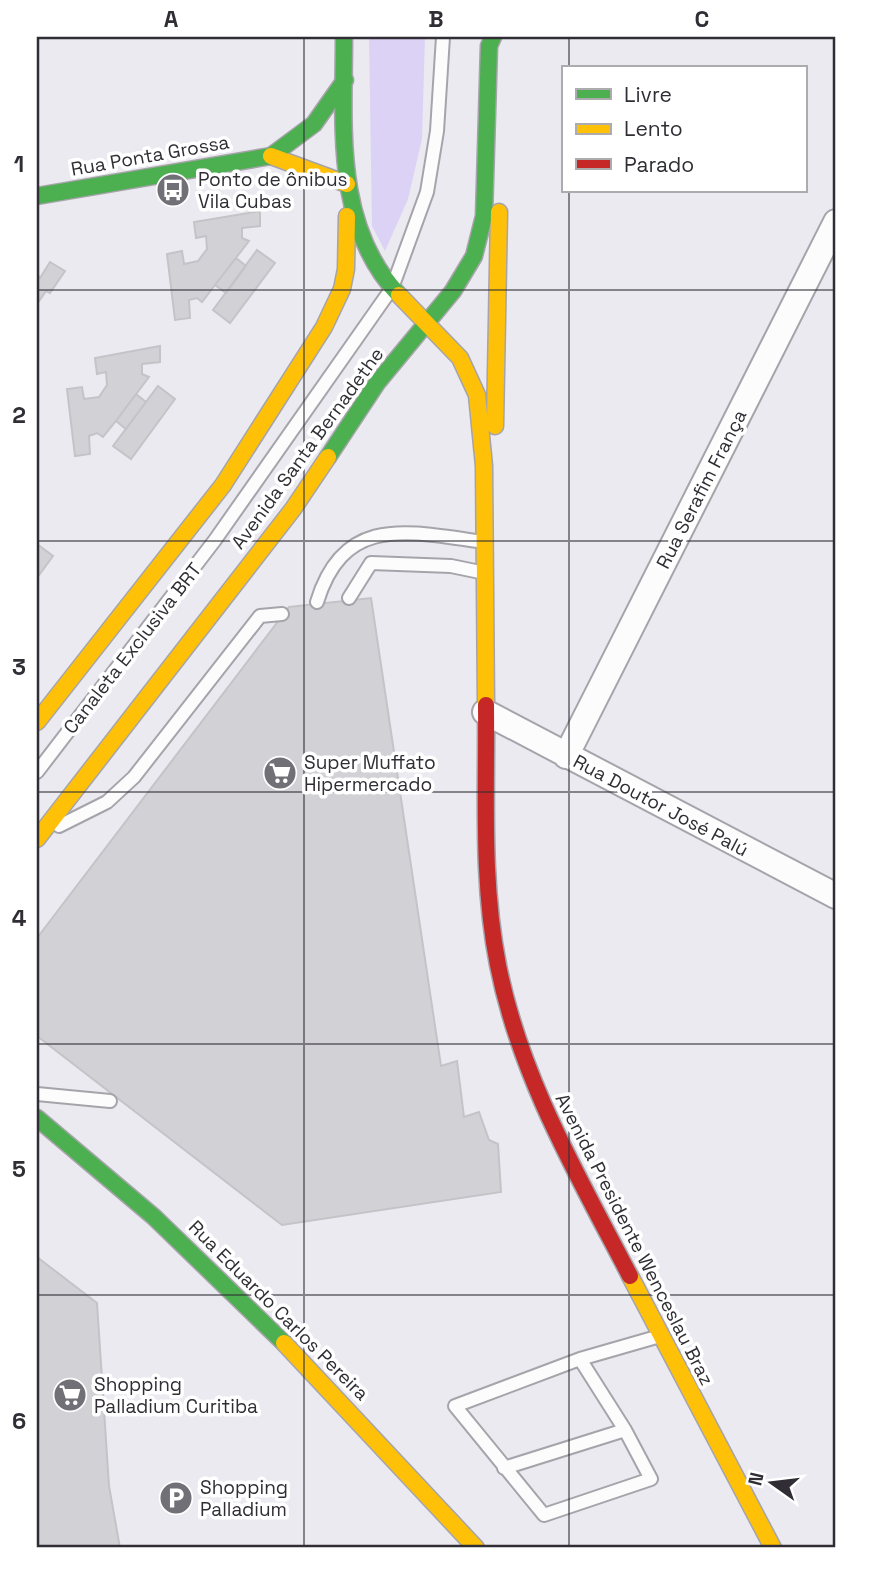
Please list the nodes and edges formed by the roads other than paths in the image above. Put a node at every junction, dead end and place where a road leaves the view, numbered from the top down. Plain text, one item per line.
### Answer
1 (344, 37) edge
2 (443, 37) edge
3 (490, 40) edge
4 (345, 80) junction
5 (271, 156) junction
6 (347, 184) junction
7 (37, 196) edge
8 (836, 222) edge
9 (392, 288) junction
10 (429, 321) junction
11 (484, 516) junction
12 (484, 542) junction
13 (484, 573) junction
14 (349, 598) dead end
15 (317, 602) dead end
16 (282, 614) dead end
17 (485, 712) junction
18 (37, 723) edge
19 (566, 755) junction
20 (37, 772) edge
21 (39, 836) edge
22 (836, 896) edge
23 (37, 1094) edge
24 (110, 1101) dead end
25 (37, 1118) edge
26 (660, 1336) junction
27 (580, 1359) junction
28 (625, 1430) junction
29 (504, 1468) junction
30 (476, 1548) edge
31 (773, 1548) edge

1 - 4 main road, Avenida Presidente Wenceslau Braz
2 - 9 lane, Canaleta Exclusiva BRT
3 - 10 main road, Avenida Santa Bernadethe
3 - 11 main road, Avenida Presidente Wenceslau Braz
4 - 5 main road, Rua Ponta Grossa
4 - 6 main road, Avenida Presidente Wenceslau Braz
5 - 6 main road, Rua Ponta Grossa
5 - 7 main road, Rua Ponta Grossa
6 - 9 main road, Avenida Presidente Wenceslau Braz
6 - 18 main road
8 - 19 street, Rua Serafim França
9 - 10 main road, Avenida Presidente Wenceslau Braz
9 - 20 lane, Canaleta Exclusiva BRT
10 - 11 main road, Avenida Presidente Wenceslau Braz
10 - 21 main road, Avenida Santa Bernadethe
11 - 12 main road, Avenida Presidente Wenceslau Braz
12 - 13 main road, Avenida Presidente Wenceslau Braz
12 - 15 lane
13 - 14 lane
13 - 17 main road, Avenida Presidente Wenceslau Braz
16 - 21 lane
17 - 19 street, Rua Doutor José Palú
17 - 26 main road, Avenida Presidente Wenceslau Braz
19 - 22 street, Rua Doutor José Palú
23 - 24 lane
25 - 30 main road, Rua Eduardo Carlos Pereira
26 - 27 lane
26 - 31 main road, Avenida Presidente Wenceslau Braz
27 - 28 lane
27 - 29 lane
28 - 29 lane
28 - 29 lane

